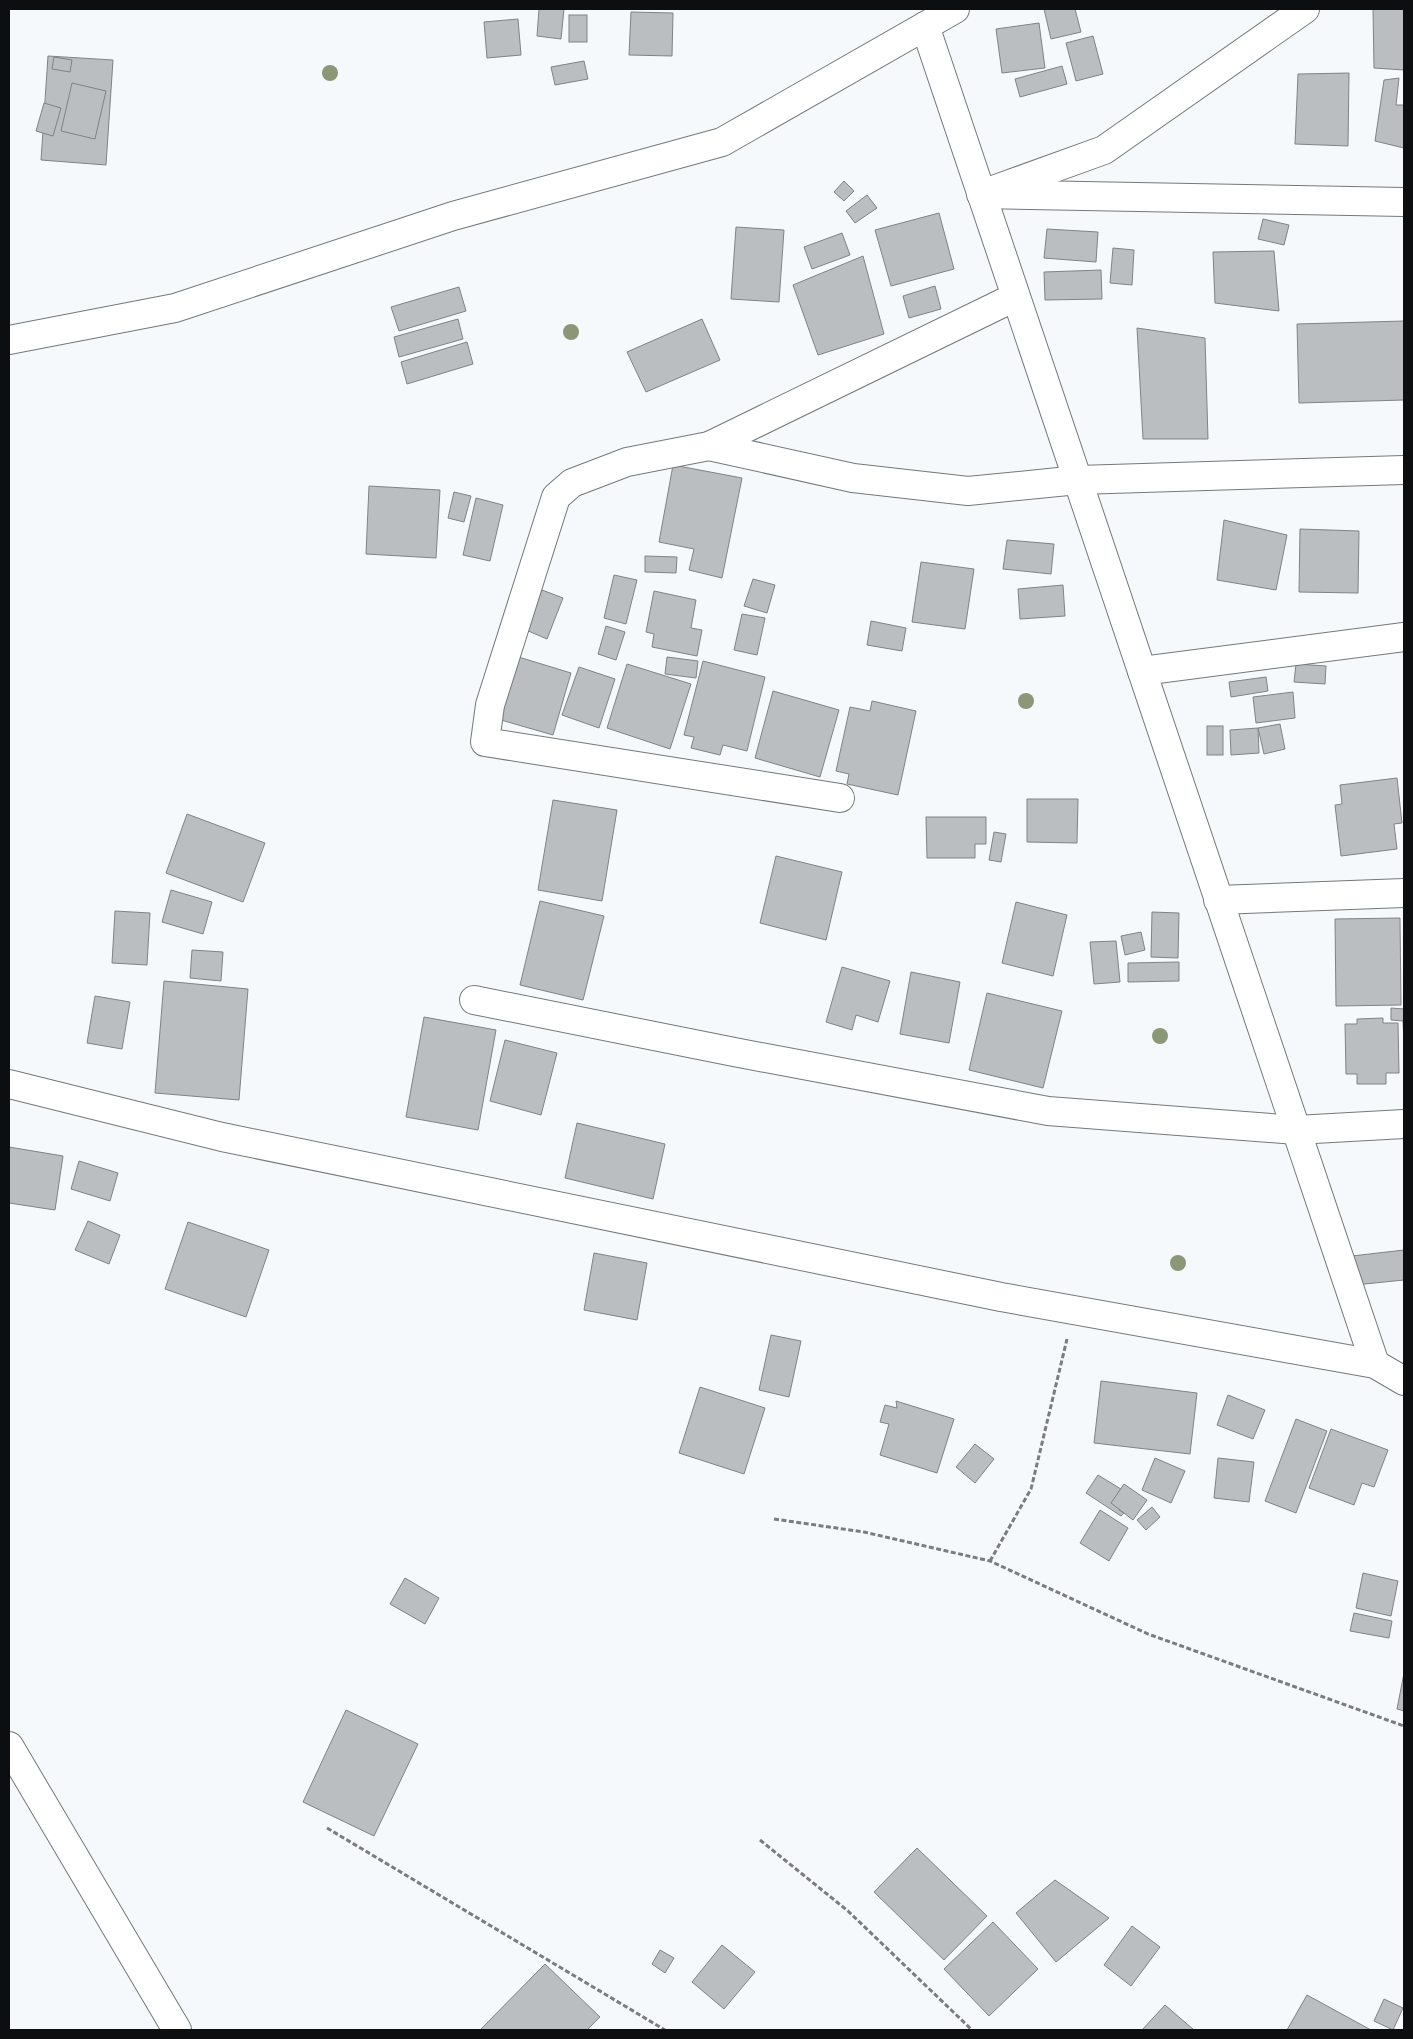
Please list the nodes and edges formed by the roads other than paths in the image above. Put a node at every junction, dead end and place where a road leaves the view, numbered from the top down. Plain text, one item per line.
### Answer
1 (955, 9) edge
2 (1305, 9) edge
3 (924, 26) junction
4 (981, 194) junction
5 (1404, 202) edge
6 (1016, 297) junction
7 (9, 340) edge
8 (709, 446) junction
9 (1404, 470) edge
10 (1078, 480) junction
11 (1404, 638) edge
12 (1142, 671) junction
13 (840, 798) dead end
14 (1404, 894) edge
15 (1218, 900) junction
16 (474, 1000) dead end
17 (9, 1084) edge
18 (1404, 1124) edge
19 (1296, 1130) junction
20 (1375, 1364) junction
21 (1404, 1381) edge
22 (9, 1746) edge
23 (177, 2030) edge

1 - 3 street
2 - 4 street
3 - 4 street
3 - 7 street
4 - 5 street
4 - 6 street
6 - 8 street
6 - 10 street
8 - 10 street
8 - 13 street
9 - 10 street
10 - 12 street
11 - 12 street
12 - 15 street
14 - 15 street
15 - 19 street
16 - 19 street
17 - 20 street
18 - 19 street
19 - 20 street
20 - 21 street
22 - 23 street

